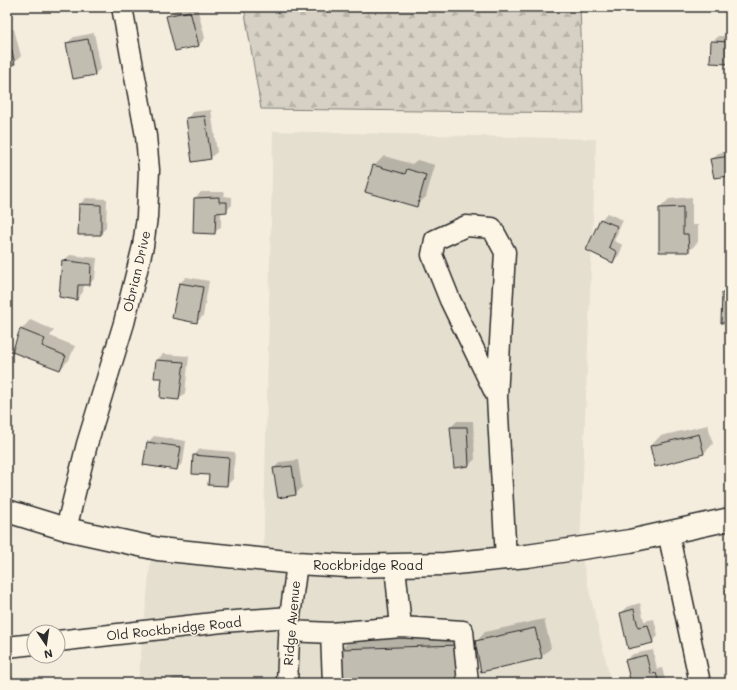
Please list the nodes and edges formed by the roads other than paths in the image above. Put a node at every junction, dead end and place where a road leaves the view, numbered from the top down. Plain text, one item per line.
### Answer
1 (122, 7) edge
2 (497, 396) junction
3 (7, 511) edge
4 (730, 519) edge
5 (66, 529) junction
6 (668, 532) junction
7 (506, 559) junction
8 (297, 563) junction
9 (395, 566) junction
10 (290, 624) junction
11 (401, 627) junction
12 (331, 633) junction
13 (66, 640) edge
14 (26, 645) edge
15 (7, 647) edge
16 (287, 683) edge
17 (333, 683) edge
18 (468, 683) edge
19 (700, 683) edge

1 - 5 street, Obrian Drive
2 - 2 street
2 - 7 street
3 - 5 main road, Rockbridge Road
4 - 6 main road, Rockbridge Road
5 - 8 main road, Rockbridge Road
6 - 7 main road, Rockbridge Road
6 - 19 street
7 - 9 main road, Rockbridge Road
8 - 9 main road, Rockbridge Road
8 - 10 street, Ridge Avenue
9 - 11 street
10 - 12 street, Old Rockbridge Road
10 - 13 street, Old Rockbridge Road
10 - 16 street, Ridge Avenue
11 - 12 street, Old Rockbridge Road
11 - 18 street, Old Rockbridge Road
12 - 17 street
14 - 15 street

